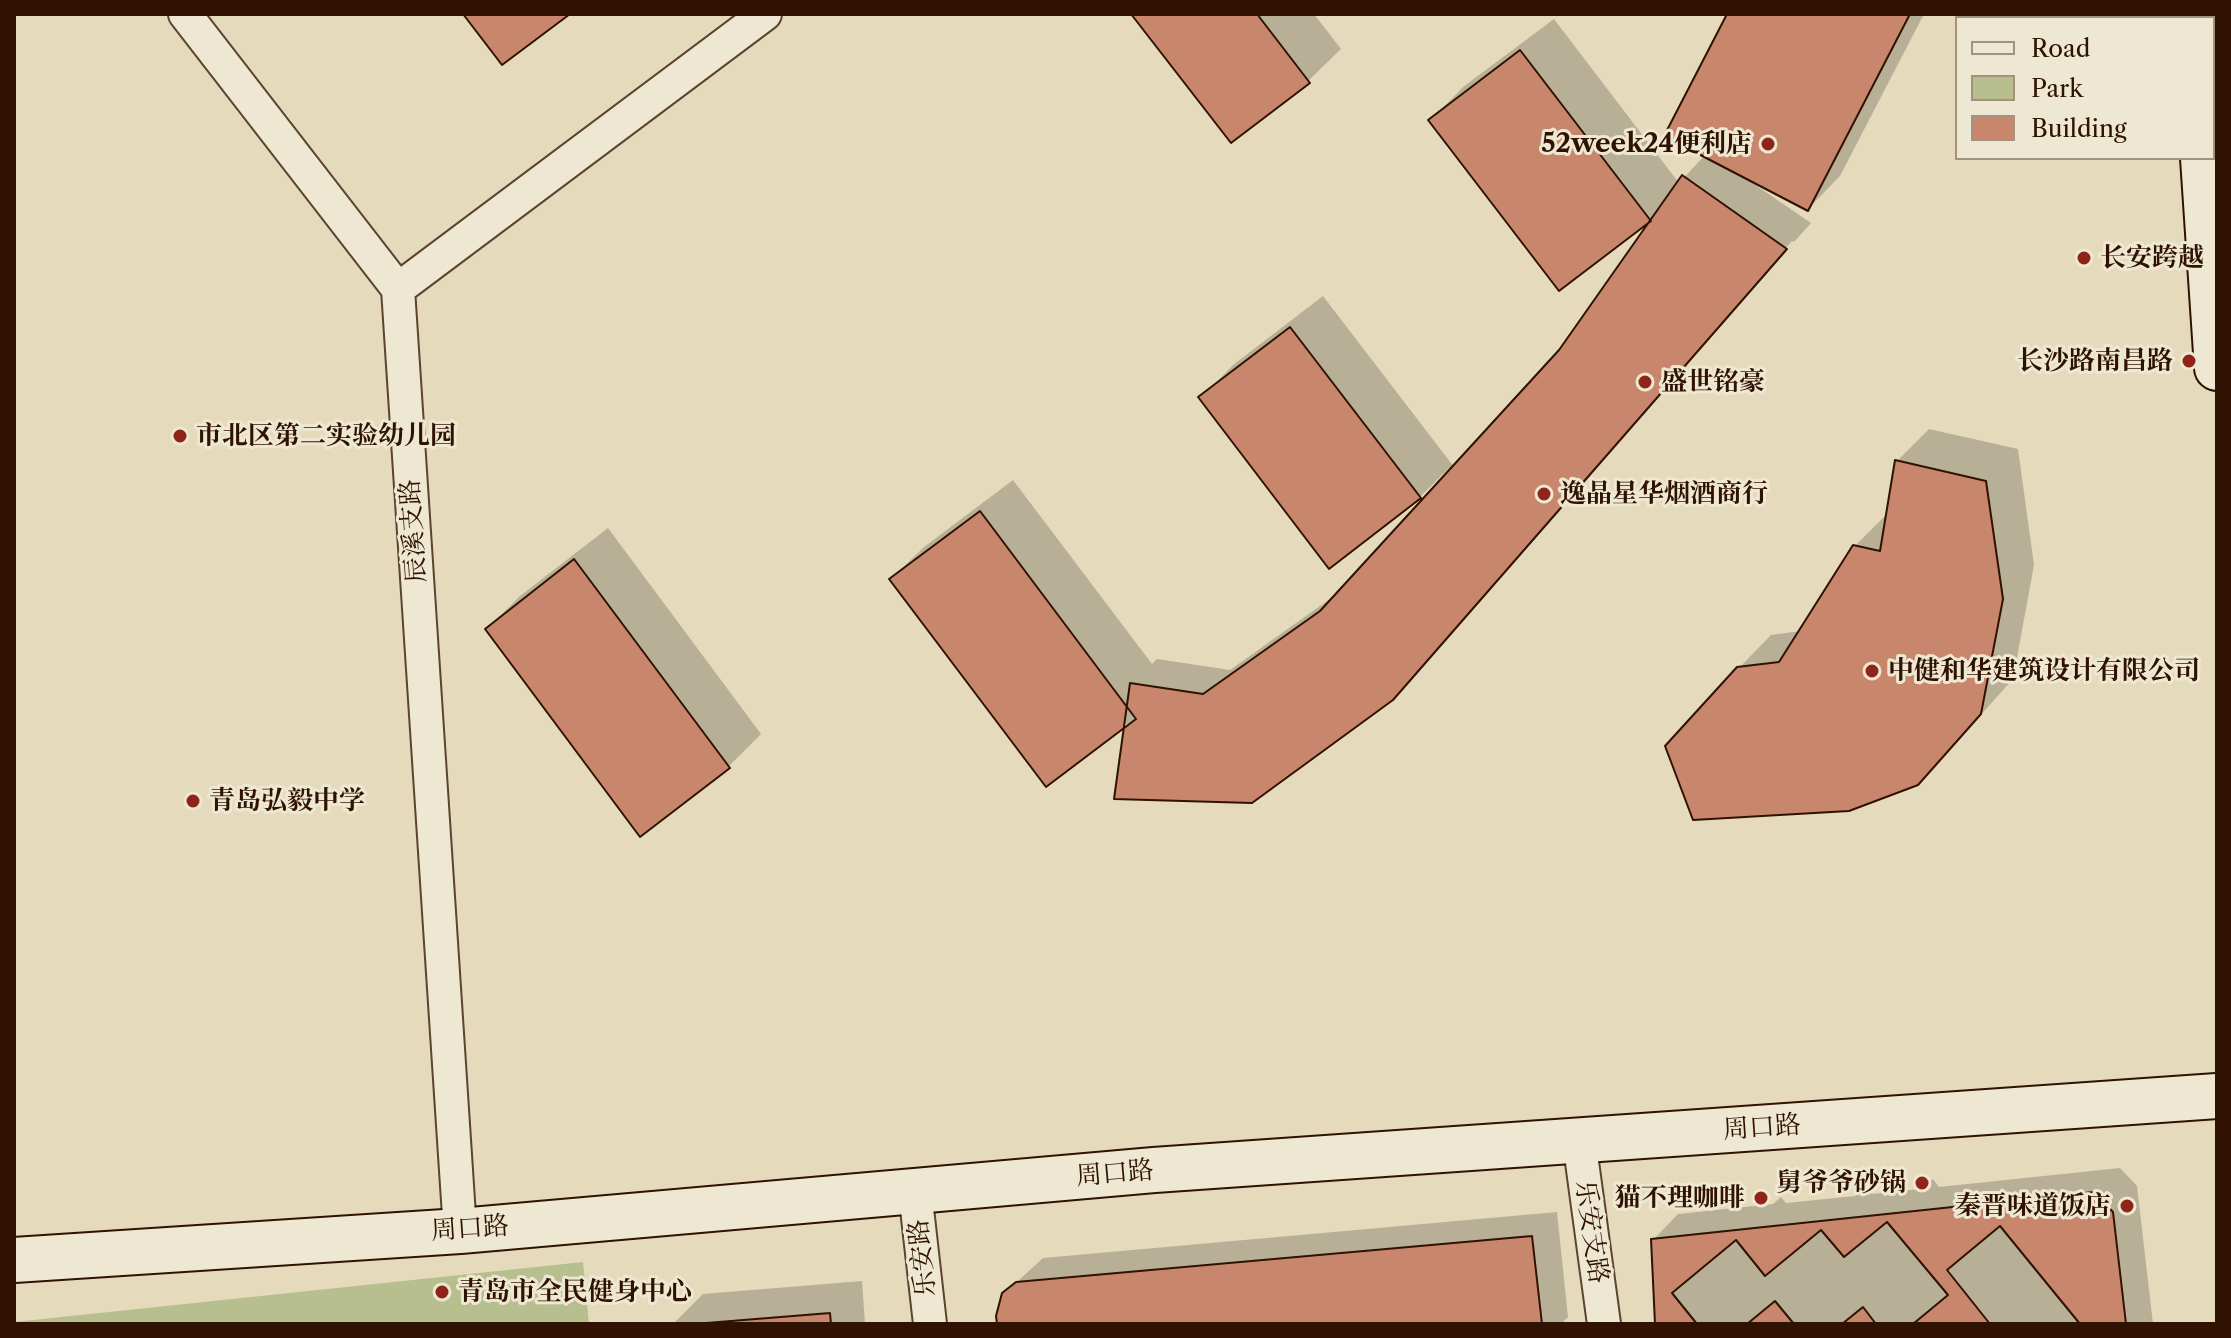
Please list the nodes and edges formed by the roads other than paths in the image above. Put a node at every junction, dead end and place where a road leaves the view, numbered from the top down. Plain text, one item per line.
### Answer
1 (185, 14) edge
2 (765, 14) edge
3 (2203, 160) edge
4 (398, 289) junction
5 (2217, 368) edge
6 (2217, 1096) edge
7 (1579, 1140) junction
8 (915, 1191) junction
9 (460, 1231) junction
10 (14, 1260) edge
11 (930, 1324) edge
12 (1604, 1324) edge

1 - 4 street
2 - 4 street
3 - 5 main road
4 - 9 street, 辰溪支路
6 - 7 main road, 周口路
7 - 8 main road, 周口路
7 - 12 street, 乐安支路
8 - 9 main road, 周口路
8 - 11 street, 乐安路
9 - 10 main road, 周口路

